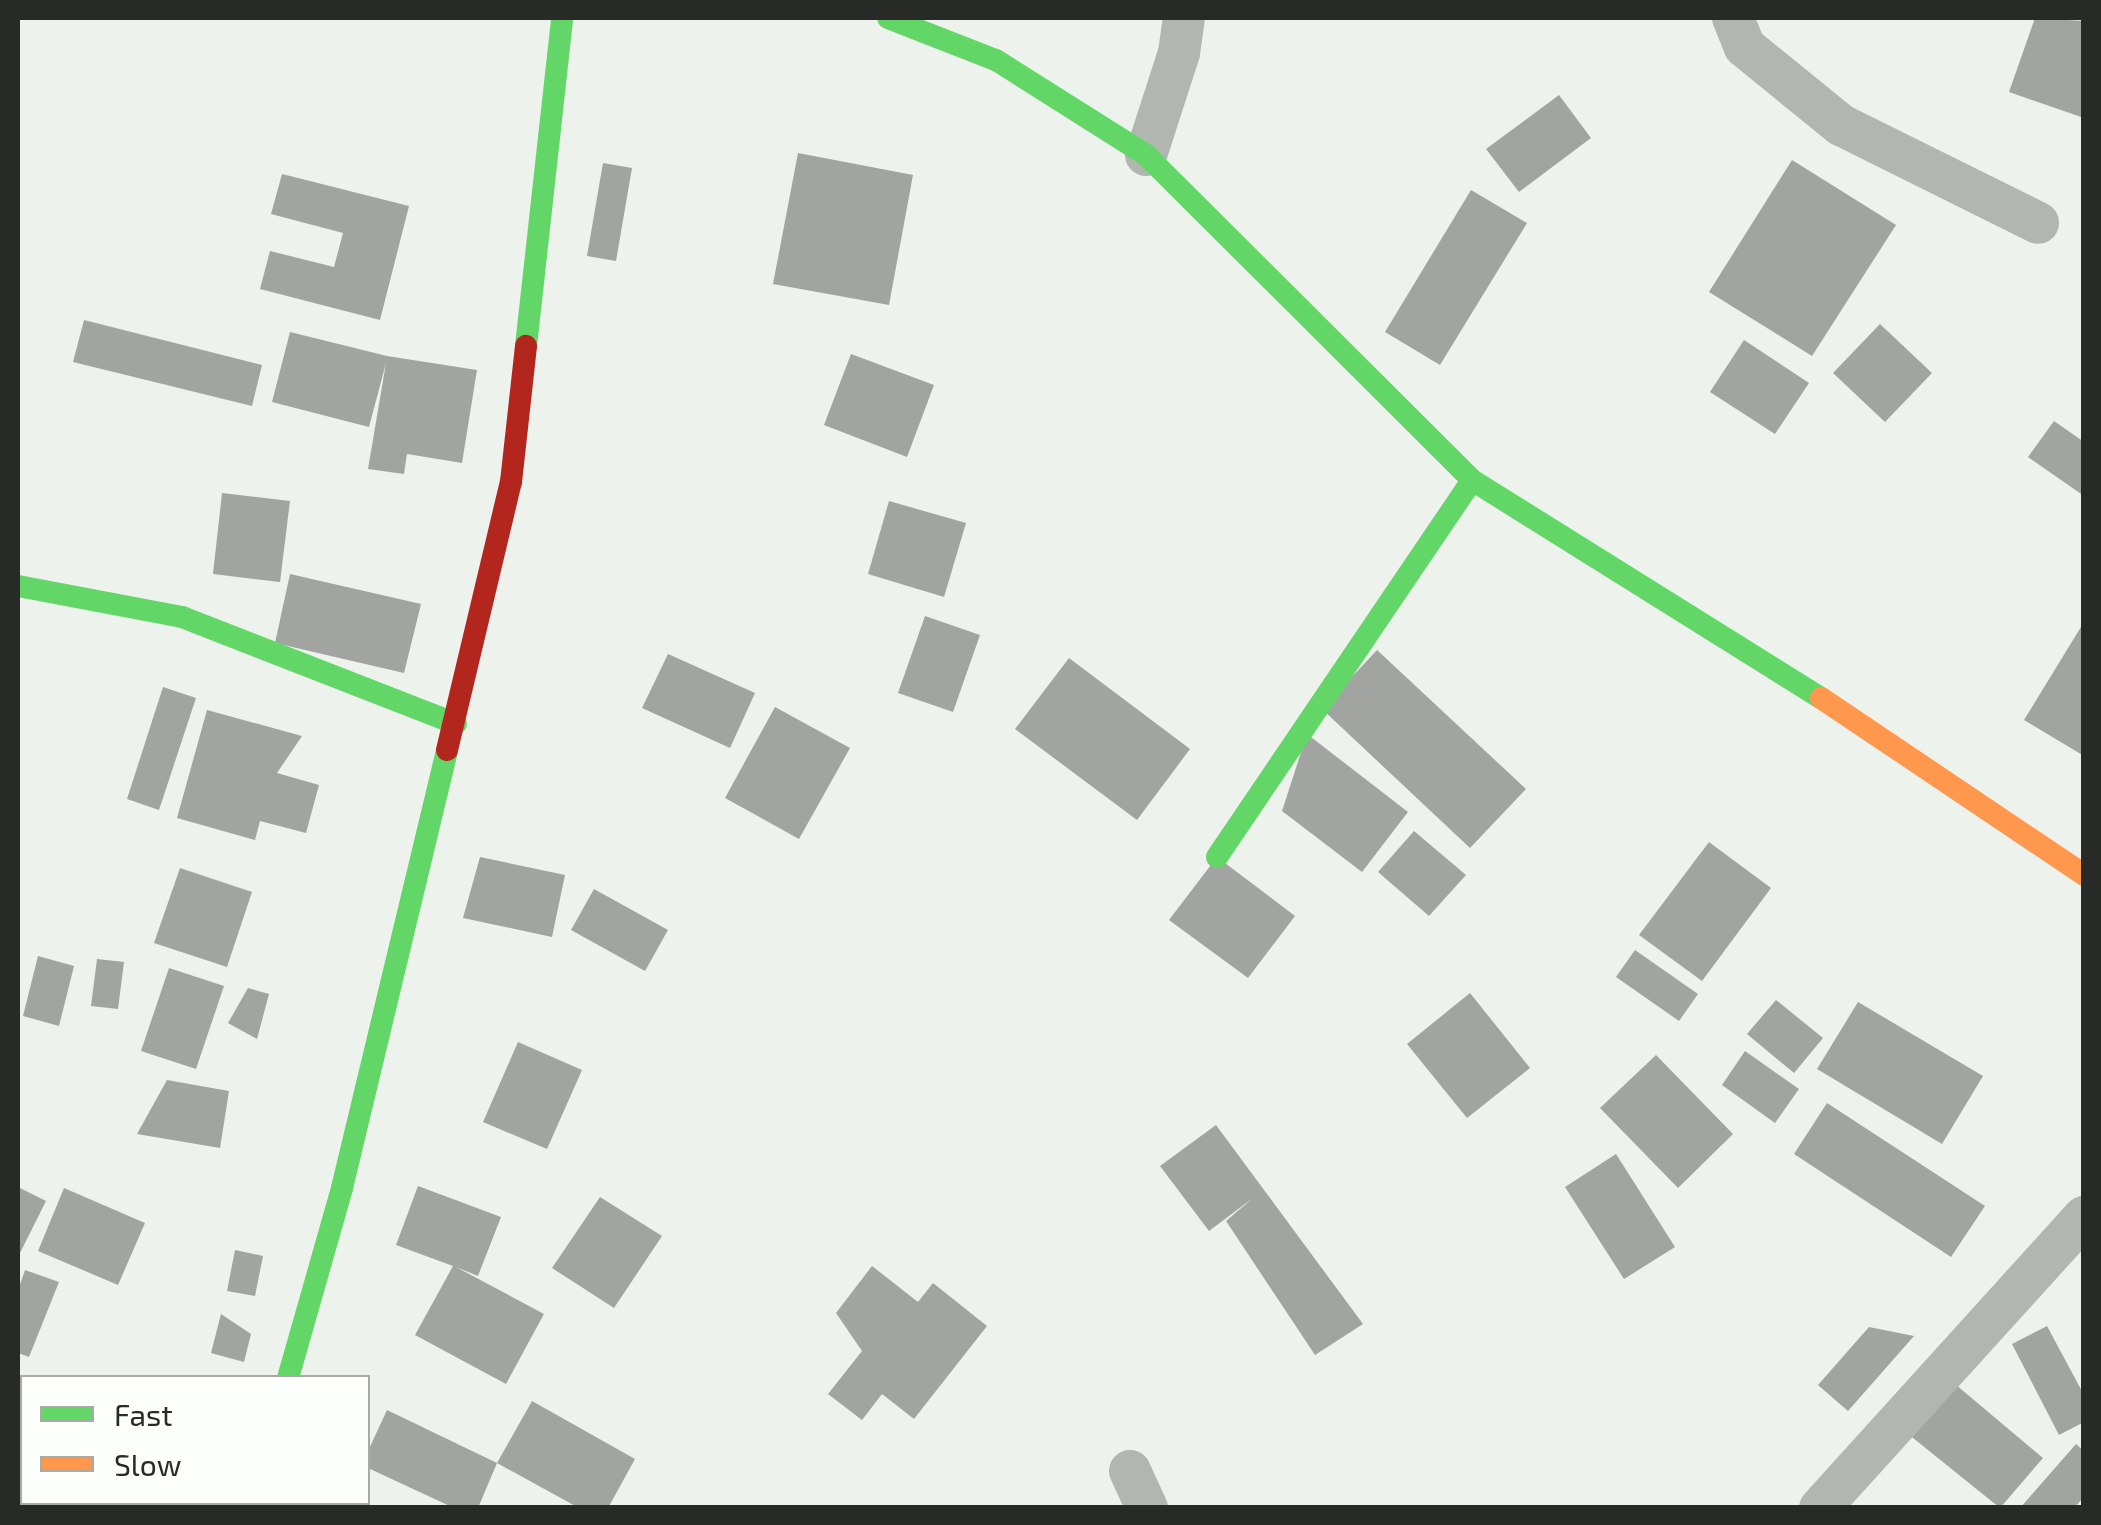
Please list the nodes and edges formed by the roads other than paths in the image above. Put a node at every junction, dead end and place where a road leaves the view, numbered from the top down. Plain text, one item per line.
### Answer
1 (562, 18) edge
2 (888, 18) edge
3 (1184, 18) edge
4 (1733, 18) edge
5 (1146, 154) junction
6 (2038, 223) dead end
7 (1472, 480) junction
8 (18, 586) edge
9 (456, 724) junction
10 (1217, 857) dead end
11 (2084, 875) edge
12 (2084, 1217) edge
13 (289, 1375) edge
14 (1820, 1508) edge

1 - 9 street
2 - 5 street
3 - 5 street
4 - 6 street
5 - 7 street
7 - 10 street
7 - 11 street
8 - 9 street
9 - 13 street
12 - 14 street

